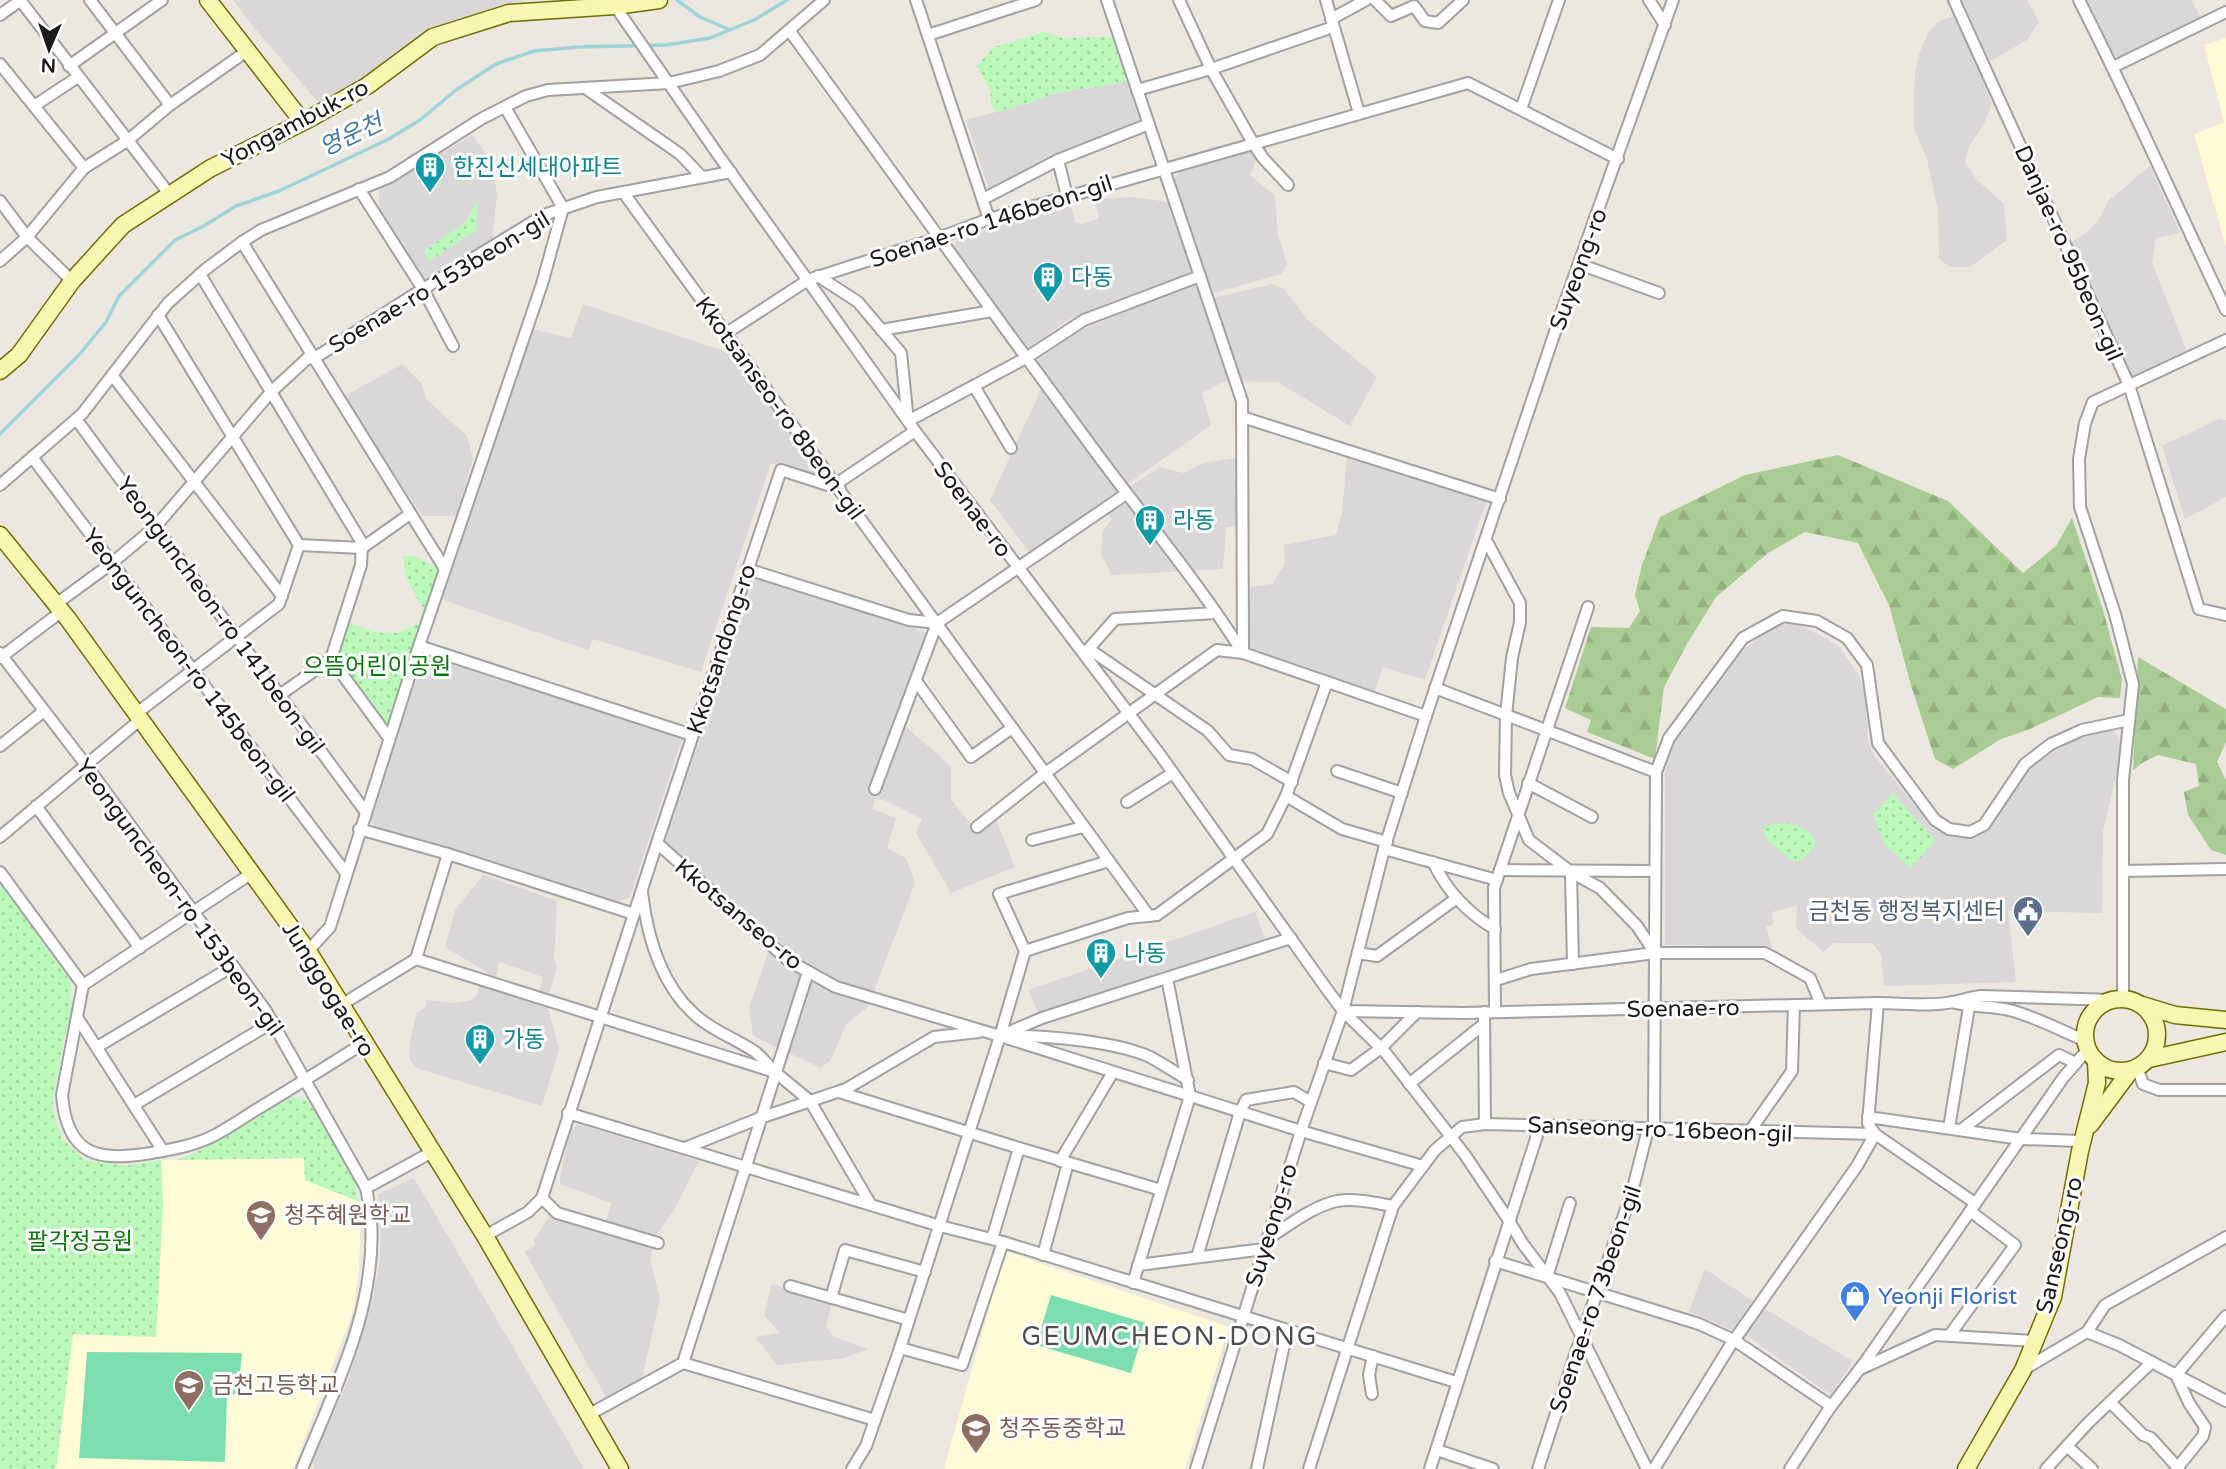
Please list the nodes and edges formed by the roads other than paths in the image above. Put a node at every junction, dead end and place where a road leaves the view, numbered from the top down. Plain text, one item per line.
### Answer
1 (20, 0) edge
2 (90, 0) edge
3 (162, 0) edge
4 (208, 0) edge
5 (659, 0) edge
6 (824, 0) edge
7 (916, 0) edge
8 (1036, 0) edge
9 (1107, 0) edge
10 (1179, 0) edge
11 (1326, 0) edge
12 (1366, 0) edge
13 (1375, 0) edge
14 (1463, 0) edge
15 (1559, 0) edge
16 (1649, 0) edge
17 (1673, 0) edge
18 (1954, 0) edge
19 (2079, 0) edge
20 (615, 6) junction
21 (2226, 12) edge
22 (0, 15) edge
23 (1332, 23) junction
24 (1665, 25) junction
25 (789, 30) junction
26 (116, 33) junction
27 (928, 35) junction
28 (247, 51) junction
29 (0, 64) edge
30 (69, 66) junction
31 (2113, 67) junction
32 (1212, 69) junction
33 (78, 77) junction
34 (666, 79) junction
35 (585, 87) junction
36 (1137, 90) junction
37 (170, 105) junction
38 (34, 106) junction
39 (505, 107) junction
40 (1521, 109) junction
41 (1359, 113) junction
42 (302, 121) junction
43 (1149, 124) junction
44 (128, 141) junction
45 (1253, 143) junction
46 (1618, 159) junction
47 (1058, 160) junction
48 (84, 168) junction
49 (1164, 168) junction
50 (731, 172) junction
51 (702, 177) junction
52 (1288, 184) dead end
53 (359, 190) junction
54 (623, 192) junction
55 (170, 195) junction
56 (1067, 196) junction
57 (983, 199) junction
58 (0, 201) edge
59 (564, 208) junction
60 (989, 219) junction
61 (27, 237) junction
62 (938, 238) junction
63 (242, 242) junction
64 (0, 261) edge
65 (1579, 264) junction
66 (200, 274) junction
67 (1200, 276) junction
68 (813, 278) junction
69 (72, 281) junction
70 (423, 289) junction
71 (1659, 293) dead end
72 (2226, 310) edge
73 (992, 311) junction
74 (158, 315) junction
75 (881, 330) junction
76 (725, 334) junction
77 (2225, 342) edge
78 (453, 346) dead end
79 (312, 357) junction
80 (1026, 358) junction
81 (0, 371) edge
82 (111, 375) junction
83 (2129, 385) junction
84 (974, 386) junction
85 (271, 392) junction
86 (1242, 417) junction
87 (76, 419) junction
88 (911, 426) junction
89 (233, 438) junction
90 (1011, 448) dead end
91 (32, 457) junction
92 (195, 483) junction
93 (0, 485) edge
94 (838, 486) junction
95 (1126, 494) junction
96 (1500, 499) junction
97 (410, 514) junction
98 (156, 526) junction
99 (0, 535) edge
100 (1486, 540) junction
101 (299, 545) junction
102 (362, 548) junction
103 (112, 563) junction
104 (445, 569) junction
105 (747, 569) junction
106 (1018, 569) junction
107 (282, 596) junction
108 (59, 607) junction
109 (1588, 607) dead end
110 (1216, 612) junction
111 (2226, 615) edge
112 (937, 623) junction
113 (238, 637) junction
114 (419, 646) junction
115 (1086, 652) junction
116 (1244, 653) junction
117 (1, 656) edge
118 (331, 659) junction
119 (193, 671) junction
120 (916, 681) junction
121 (1327, 682) junction
122 (1435, 688) junction
123 (281, 694) junction
124 (1154, 694) junction
125 (44, 711) junction
126 (1128, 713) junction
127 (1506, 715) junction
128 (139, 716) junction
129 (1426, 716) junction
130 (2129, 720) junction
131 (1012, 728) junction
132 (1545, 730) junction
133 (692, 734) junction
134 (389, 738) junction
135 (0, 746) edge
136 (86, 765) junction
137 (1337, 771) dead end
138 (1656, 772) junction
139 (1173, 773) junction
140 (1044, 774) junction
141 (1292, 782) junction
142 (1528, 783) junction
143 (875, 789) dead end
144 (1402, 793) junction
145 (1286, 796) junction
146 (1127, 802) dead end
147 (36, 806) junction
148 (365, 811) junction
149 (1518, 814) junction
150 (1592, 817) dead end
151 (977, 827) dead end
152 (1083, 827) junction
153 (359, 829) junction
154 (0, 836) edge
155 (1032, 840) dead end
156 (657, 843) junction
157 (1386, 846) junction
158 (447, 854) junction
159 (1235, 860) junction
160 (1109, 861) junction
161 (1433, 862) junction
162 (2226, 869) edge
163 (1655, 871) junction
164 (2124, 871) junction
165 (0, 872) edge
166 (1571, 872) junction
167 (252, 873) junction
168 (346, 873) junction
169 (1498, 875) junction
170 (642, 888) junction
171 (1457, 898) junction
172 (194, 912) junction
173 (634, 914) junction
174 (1149, 916) junction
175 (1495, 929) junction
176 (1291, 937) junction
177 (140, 948) junction
178 (308, 951) junction
179 (1025, 951) junction
180 (1358, 953) junction
181 (1655, 953) junction
182 (416, 959) junction
183 (1573, 964) junction
184 (233, 966) junction
185 (808, 972) junction
186 (1167, 978) junction
187 (1496, 980) junction
188 (83, 985) junction
189 (2118, 999) junction
190 (1952, 1002) junction
191 (1878, 1003) junction
192 (1821, 1004) junction
193 (341, 1005) junction
194 (1794, 1005) junction
195 (2142, 1005) junction
196 (1969, 1007) junction
197 (1654, 1009) junction
198 (1343, 1011) junction
199 (1417, 1012) junction
200 (1488, 1016) junction
201 (77, 1017) junction
202 (600, 1017) junction
203 (2226, 1020) edge
204 (273, 1022) junction
205 (984, 1032) junction
206 (1000, 1036) junction
207 (2226, 1042) edge
208 (364, 1043) junction
209 (97, 1047) junction
210 (1381, 1048) junction
211 (2090, 1050) junction
212 (1324, 1063) junction
213 (2076, 1063) junction
214 (2139, 1065) junction
215 (775, 1072) junction
216 (1113, 1072) junction
217 (1188, 1080) junction
218 (305, 1081) junction
219 (1409, 1084) junction
220 (2226, 1090) edge
221 (839, 1092) junction
222 (1190, 1096) junction
223 (810, 1101) junction
224 (1311, 1102) junction
225 (134, 1105) junction
226 (1240, 1112) junction
227 (568, 1113) junction
228 (1868, 1117) junction
229 (760, 1118) junction
230 (1485, 1124) junction
231 (1540, 1126) junction
232 (1949, 1128) junction
233 (1651, 1129) junction
234 (1961, 1130) junction
235 (1301, 1131) junction
236 (1750, 1131) junction
237 (969, 1132) junction
238 (1875, 1134) junction
239 (2084, 1136) junction
240 (1451, 1138) junction
241 (2021, 1139) junction
242 (1019, 1148) junction
243 (685, 1149) junction
244 (163, 1151) junction
245 (432, 1152) junction
246 (1064, 1162) junction
247 (1423, 1166) junction
248 (744, 1167) junction
249 (366, 1188) junction
250 (1161, 1189) junction
251 (542, 1198) junction
252 (1570, 1203) dead end
253 (871, 1205) junction
254 (1393, 1206) junction
255 (1972, 1207) junction
256 (1509, 1220) junction
257 (940, 1226) junction
258 (485, 1236) junction
259 (2224, 1240) edge
260 (998, 1241) junction
261 (658, 1243) dead end
262 (1265, 1244) junction
263 (1043, 1255) junction
264 (1197, 1257) junction
265 (1495, 1261) junction
266 (1138, 1265) junction
267 (925, 1272) junction
268 (1547, 1277) junction
269 (1133, 1283) junction
270 (790, 1286) dead end
271 (1597, 1292) junction
272 (831, 1298) junction
273 (2226, 1316) edge
274 (1242, 1317) junction
275 (909, 1321) junction
276 (1287, 1331) junction
277 (2087, 1332) junction
278 (1949, 1336) junction
279 (1581, 1338) junction
280 (1734, 1340) junction
281 (2035, 1341) junction
282 (900, 1348) junction
283 (1347, 1348) junction
284 (1373, 1356) junction
285 (2152, 1362) junction
286 (683, 1363) junction
287 (1859, 1370) junction
288 (2023, 1370) junction
289 (2176, 1375) junction
290 (1456, 1382) junction
291 (1372, 1394) dead end
292 (2226, 1401) edge
293 (2110, 1402) junction
294 (1831, 1406) junction
295 (588, 1415) junction
296 (875, 1420) junction
297 (2067, 1446) junction
298 (1437, 1450) junction
299 (2179, 1468) edge
300 (302, 1469) edge
301 (620, 1469) edge
302 (852, 1469) edge
303 (1196, 1469) edge
304 (1257, 1469) edge
305 (1309, 1469) edge
306 (1430, 1469) edge
307 (1493, 1469) edge
308 (1538, 1469) edge
309 (1647, 1469) edge
310 (1654, 1469) edge
311 (1790, 1469) edge
312 (1966, 1469) edge
313 (2046, 1469) edge
314 (2092, 1469) edge

1 - 22 street
1 - 30 street
2 - 26 street
3 - 26 street
4 - 28 street
5 - 20 street, Yongambuk-ro
6 - 25 street
7 - 27 street
8 - 27 street
9 - 36 street
10 - 32 street
11 - 23 street
12 - 23 street
13 - 14 street
15 - 40 street
16 - 24 street
17 - 24 street, Suyeong-ro
18 - 83 street, Danjae-ro 95beon-gil
19 - 31 street
20 - 34 street, Soenae-ro
20 - 42 street, Yongambuk-ro
21 - 31 street
23 - 32 street
23 - 41 street
24 - 46 street, Suyeong-ro
25 - 34 street
25 - 62 street
26 - 30 street
26 - 37 street
27 - 57 street
28 - 37 street
28 - 42 street
29 - 38 street
30 - 33 street
31 - 72 street
32 - 36 street
32 - 45 street
33 - 38 street
33 - 44 street
34 - 35 street
34 - 50 street, Soenae-ro
35 - 39 street
35 - 51 street
36 - 43 street
37 - 44 street
38 - 48 street
39 - 53 street
39 - 59 street
40 - 41 street, Soenae-ro 146beon-gil
40 - 46 street, Soenae-ro 146beon-gil
41 - 45 street, Soenae-ro 146beon-gil
42 - 55 street, Yongambuk-ro
43 - 47 street
43 - 49 street
44 - 48 street
44 - 55 street
45 - 49 street, Soenae-ro 146beon-gil
45 - 52 street
46 - 65 street, Suyeong-ro
47 - 56 street
47 - 57 street
48 - 61 street
49 - 56 street, Soenae-ro 146beon-gil
49 - 67 street
50 - 51 street, Soenae-ro 153beon-gil
50 - 68 street, Soenae-ro
51 - 54 street, Soenae-ro 153beon-gil
53 - 63 street
53 - 70 street
54 - 59 street, Soenae-ro 153beon-gil
54 - 76 street, Kkotsanseo-ro 8beon-gil
55 - 69 street, Yongambuk-ro
56 - 60 street, Soenae-ro 146beon-gil
57 - 60 street
58 - 61 street
59 - 70 street, Soenae-ro 153beon-gil
59 - 104 street
60 - 62 street, Soenae-ro 146beon-gil
61 - 64 street
61 - 69 street
62 - 68 street, Soenae-ro 146beon-gil
62 - 73 street
63 - 66 street
63 - 79 street
65 - 71 street
65 - 96 street, Suyeong-ro
66 - 74 street
66 - 85 street
67 - 80 street
67 - 86 street
68 - 75 street, Soenae-ro 146beon-gil
68 - 76 street
68 - 88 street, Soenae-ro
69 - 81 street, Yongambuk-ro
70 - 78 street
70 - 79 street, Soenae-ro 153beon-gil
73 - 75 street
73 - 80 street
74 - 82 street
74 - 89 street
75 - 88 street, Soenae-ro 146beon-gil
76 - 94 street, Kkotsanseo-ro 8beon-gil
77 - 83 street, Danjae-ro 95beon-gil
79 - 85 street, Soenae-ro 153beon-gil
79 - 97 street
80 - 84 street
80 - 95 street
82 - 87 street
82 - 92 street
83 - 111 street
83 - 130 street, Danjae-ro 95beon-gil
84 - 88 street
84 - 90 street
85 - 89 street, Soenae-ro 153beon-gil
85 - 102 street
86 - 96 street
86 - 116 street
87 - 91 street
87 - 98 street, Yeonguncheon-ro 141beon-gil
88 - 94 street
88 - 106 street, Soenae-ro
89 - 92 street, Soenae-ro 153beon-gil
89 - 101 street
91 - 93 street
91 - 103 street, Yeonguncheon-ro 145beon-gil
92 - 98 street, Soenae-ro 153beon-gil
92 - 107 street
94 - 105 street, Kkotsandong-ro
94 - 112 street, Kkotsanseo-ro 8beon-gil
95 - 106 street
95 - 110 street
96 - 100 street, Suyeong-ro
97 - 102 street
97 - 104 street
98 - 103 street, Soenae-ro 153beon-gil
98 - 113 street, Yeonguncheon-ro 141beon-gil
99 - 108 street, Junggogae-ro
100 - 122 street, Suyeong-ro
100 - 127 street
101 - 102 street
101 - 107 street
102 - 118 street
103 - 108 street, Soenae-ro 153beon-gil
103 - 119 street, Yeonguncheon-ro 145beon-gil
104 - 114 street
105 - 112 street
105 - 133 street, Kkotsandong-ro
106 - 112 street
106 - 115 street, Soenae-ro
107 - 113 street
108 - 117 street, Soenae-ro 153beon-gil
108 - 128 street, Junggogae-ro
109 - 132 street
110 - 115 street
110 - 116 street
112 - 120 street
112 - 131 street, Kkotsanseo-ro 8beon-gil
113 - 119 street
113 - 123 street, Yeonguncheon-ro 141beon-gil
114 - 133 street
114 - 134 street
115 - 124 street
115 - 126 street, Soenae-ro
116 - 121 street
116 - 124 street
117 - 125 street, Yeonguncheon-ro 153beon-gil
118 - 123 street
118 - 134 street
119 - 128 street
119 - 168 street, Yeonguncheon-ro 145beon-gil
120 - 131 street
120 - 143 street
121 - 129 street
121 - 141 street
122 - 127 street
122 - 129 street, Suyeong-ro
123 - 148 street, Yeonguncheon-ro 141beon-gil
124 - 126 street
124 - 141 street
125 - 135 street
125 - 136 street, Yeonguncheon-ro 153beon-gil
126 - 139 street, Soenae-ro
126 - 140 street
127 - 132 street
127 - 149 street
128 - 136 street
128 - 167 street, Junggogae-ro
129 - 144 street, Suyeong-ro
130 - 138 street
130 - 164 street, Danjae-ro 95beon-gil
131 - 140 street, Kkotsanseo-ro 8beon-gil
132 - 138 street
132 - 142 street
133 - 156 street, Kkotsandong-ro
134 - 148 street
136 - 147 street
136 - 172 street, Yeonguncheon-ro 153beon-gil
137 - 144 street
138 - 163 street, Soenae-ro 73beon-gil
139 - 146 street
139 - 159 street, Soenae-ro
140 - 151 street
140 - 152 street, Kkotsanseo-ro 8beon-gil
141 - 145 street
142 - 149 street
142 - 150 street
144 - 157 street, Suyeong-ro
145 - 157 street
145 - 159 street
147 - 154 street
147 - 177 street
148 - 153 street
149 - 166 street
149 - 169 street
152 - 155 street
152 - 160 street, Kkotsanseo-ro 8beon-gil
153 - 158 street
153 - 168 street
156 - 170 street, Kkotsandong-ro
156 - 185 street, Kkotsanseo-ro
157 - 161 street
157 - 180 street, Suyeong-ro
158 - 173 street
158 - 182 street
159 - 174 street
159 - 176 street, Soenae-ro
160 - 174 street, Kkotsanseo-ro 8beon-gil
160 - 179 street
161 - 169 street
161 - 171 street
162 - 164 street
163 - 166 street
163 - 181 street, Soenae-ro 73beon-gil
164 - 189 street, Danjae-ro 95beon-gil
165 - 188 street
166 - 169 street
166 - 181 street
166 - 183 street
167 - 172 street
167 - 178 street, Junggogae-ro
168 - 178 street
169 - 175 street
170 - 173 street, Kkotsandong-ro
170 - 215 street, Kkotsandong-ro
171 - 175 street
171 - 180 street
172 - 177 street
172 - 184 street, Yeonguncheon-ro 153beon-gil
173 - 202 street, Kkotsandong-ro
174 - 179 street
175 - 187 street
176 - 186 street
176 - 198 street, Soenae-ro
177 - 188 street
178 - 193 street, Junggogae-ro
179 - 206 street
180 - 198 street, Suyeong-ro
181 - 183 street
181 - 192 street
181 - 197 street, Soenae-ro 73beon-gil
182 - 193 street
182 - 202 street
183 - 187 street
184 - 204 street, Yeonguncheon-ro 153beon-gil
184 - 209 street
185 - 205 street, Kkotsanseo-ro
185 - 215 street
186 - 206 street
186 - 217 street
187 - 200 street
188 - 201 street
189 - 190 street, Soenae-ro
189 - 195 street
189 - 211 street
190 - 191 street, Soenae-ro
190 - 196 street
191 - 192 street, Soenae-ro
191 - 228 street
192 - 194 street, Soenae-ro
193 - 208 street, Junggogae-ro
194 - 197 street, Soenae-ro
194 - 236 street
195 - 203 street
195 - 214 street
196 - 211 street
196 - 232 street
197 - 200 street, Soenae-ro
197 - 233 street, Soenae-ro 73beon-gil
198 - 199 street, Soenae-ro
198 - 210 street
198 - 212 street, Suyeong-ro
199 - 200 street, Soenae-ro
199 - 210 street
200 - 219 street
200 - 230 street
201 - 209 street
201 - 244 street
202 - 215 street
202 - 227 street, Kkotsandong-ro
204 - 218 street, Yeonguncheon-ro 153beon-gil
204 - 225 street
205 - 206 street, Kkotsanseo-ro
205 - 221 street, Kkotsanseo-ro
206 - 216 street, Kkotsanseo-ro
206 - 217 street
206 - 237 street
207 - 214 street
208 - 218 street
208 - 245 street, Junggogae-ro
209 - 225 street
210 - 212 street
210 - 219 street
211 - 213 street
211 - 214 street
211 - 239 street, Sanseong-ro
212 - 224 street, Suyeong-ro
213 - 234 street
213 - 241 street
214 - 220 street
214 - 239 street
215 - 223 street, Kkotsandong-ro
215 - 229 street
216 - 222 street, Kkotsanseo-ro
216 - 246 street
217 - 222 street
218 - 244 street
218 - 249 street, Yeonguncheon-ro 153beon-gil
219 - 240 street
221 - 223 street, Kkotsanseo-ro
221 - 237 street
222 - 226 street, Kkotsanseo-ro
222 - 250 street
223 - 229 street, Kkotsanseo-ro
223 - 253 street, Kkotsandong-ro
224 - 226 street
224 - 235 street, Suyeong-ro
225 - 244 street
226 - 235 street, Kkotsanseo-ro
226 - 264 street
227 - 243 street
227 - 251 street, Kkotsandong-ro
228 - 232 street
228 - 238 street
229 - 243 street, Kkotsanseo-ro
229 - 248 street
230 - 231 street, Sanseong-ro 16beon-gil
230 - 240 street, Sanseong-ro 16beon-gil
231 - 233 street, Sanseong-ro 16beon-gil
231 - 256 street
232 - 234 street
233 - 236 street, Sanseong-ro 16beon-gil
233 - 271 street, Soenae-ro 73beon-gil
234 - 241 street
235 - 247 street, Kkotsanseo-ro
235 - 262 street, Suyeong-ro
236 - 238 street, Sanseong-ro 16beon-gil
237 - 242 street
237 - 257 street
238 - 255 street
238 - 280 street
239 - 241 street
239 - 281 street, Sanseong-ro
240 - 247 street, Sanseong-ro 16beon-gil
240 - 256 street
241 - 255 street
242 - 246 street
242 - 260 street
243 - 248 street
245 - 249 street
245 - 258 street, Junggogae-ro
246 - 250 street
246 - 263 street
247 - 254 street, Sanseong-ro 16beon-gil
248 - 253 street
248 - 286 street
249 - 300 street
250 - 266 street
251 - 258 street
251 - 261 street
252 - 268 street
253 - 257 street
254 - 262 street
254 - 283 street, Sanseong-ro 16beon-gil
255 - 278 street
255 - 287 street
256 - 265 street
256 - 268 street
257 - 260 street
257 - 267 street
258 - 295 street, Junggogae-ro
259 - 277 street
260 - 263 street
260 - 282 street
262 - 264 street
262 - 274 street, Suyeong-ro
263 - 269 street
264 - 266 street
265 - 268 street
265 - 290 street
266 - 269 street
267 - 272 street
267 - 275 street
268 - 271 street
268 - 279 street
269 - 274 street
270 - 272 street
271 - 279 street, Soenae-ro 73beon-gil
271 - 280 street
272 - 275 street
273 - 289 street
274 - 276 street
274 - 303 street, Suyeong-ro
275 - 282 street
276 - 283 street
276 - 304 street
277 - 285 street
277 - 288 street
278 - 281 street
278 - 287 street
279 - 308 street, Soenae-ro 73beon-gil
279 - 309 street
280 - 294 street
280 - 310 street
281 - 288 street, Sanseong-ro
282 - 296 street
283 - 284 street
283 - 305 street, Sanseong-ro 16beon-gil
284 - 290 street
284 - 291 street
285 - 289 street
285 - 293 street
286 - 295 street
286 - 296 street
287 - 294 street
288 - 312 street, Sanseong-ro
289 - 292 street
289 - 299 street
290 - 298 street
293 - 297 street
293 - 299 street
294 - 311 street
295 - 301 street, Junggogae-ro
296 - 302 street
297 - 313 street
297 - 314 street
298 - 306 street
298 - 307 street

